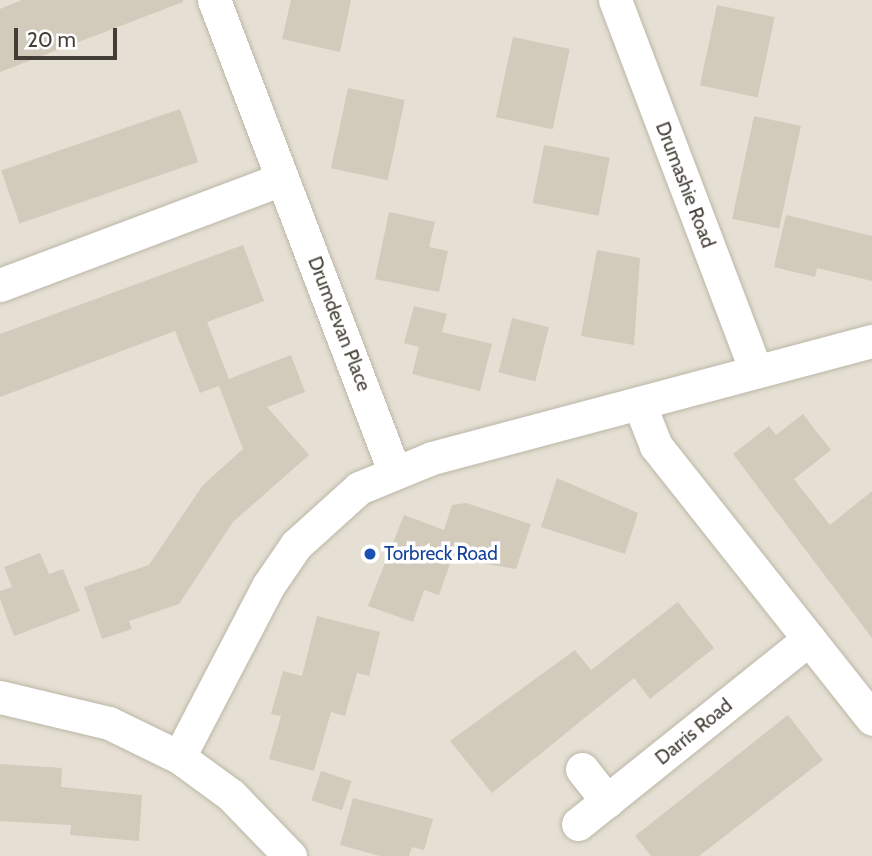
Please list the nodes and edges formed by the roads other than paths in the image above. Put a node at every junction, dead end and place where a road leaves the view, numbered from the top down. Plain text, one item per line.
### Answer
1 (214, 0) edge
2 (615, 0) edge
3 (282, 179) junction
4 (0, 285) edge
5 (872, 341) edge
6 (755, 371) junction
7 (639, 403) junction
8 (394, 471) junction
9 (809, 639) junction
10 (0, 697) edge
11 (872, 719) edge
12 (179, 757) junction
13 (582, 768) dead end
14 (607, 801) junction
15 (578, 824) dead end
16 (290, 856) edge

1 - 3 street, Drumdevan Place
2 - 6 street, Drumashie Road
3 - 4 street
3 - 8 street, Drumdevan Place
5 - 6 street
6 - 7 street
7 - 8 street
7 - 9 street
8 - 12 street
9 - 11 street
9 - 14 street, Darris Road
10 - 12 street
12 - 16 street
13 - 14 street
14 - 15 street, Darris Road

